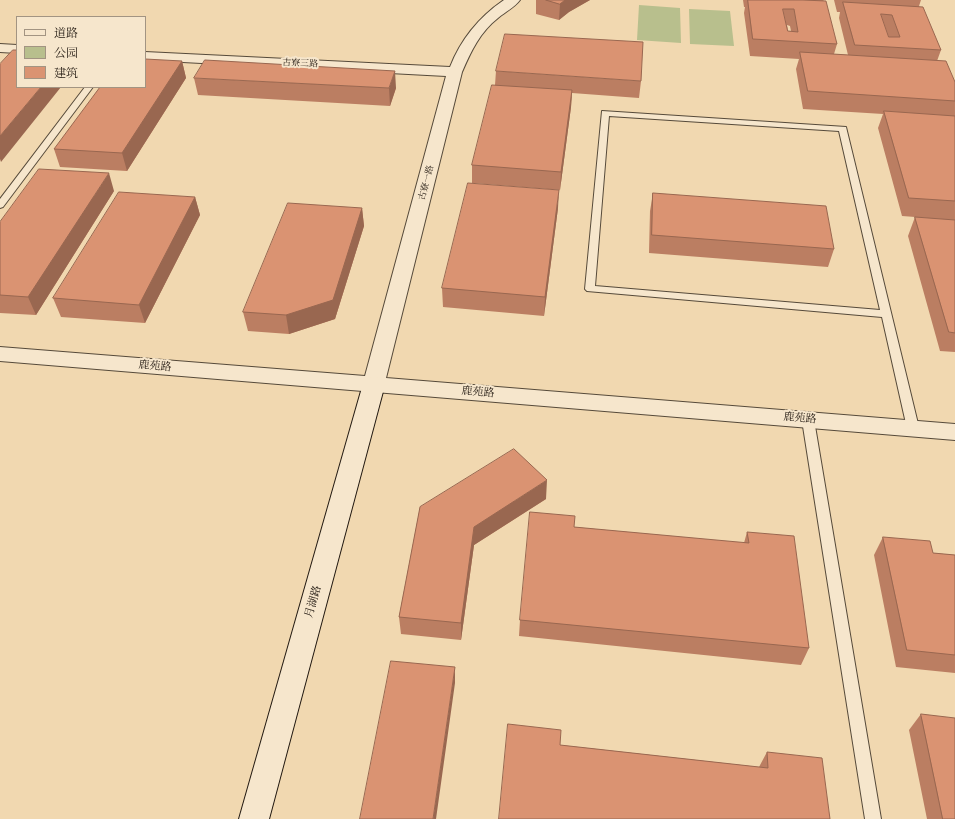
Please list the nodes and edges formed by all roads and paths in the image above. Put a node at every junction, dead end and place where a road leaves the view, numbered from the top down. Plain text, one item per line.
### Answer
1 (512, 0) edge
2 (0, 48) edge
3 (16, 49) edge
4 (146, 56) edge
5 (455, 72) junction
6 (88, 88) edge
7 (0, 205) edge
8 (886, 314) junction
9 (0, 354) edge
10 (374, 384) junction
11 (808, 420) junction
12 (913, 428) junction
13 (955, 432) edge
14 (254, 819) edge
15 (873, 819) edge

1 - 5 street, 古寮一路
2 - 3 street
4 - 5 street, 古寮三路
5 - 10 street, 古寮一路
6 - 7 lane
8 - 8 lane
8 - 12 lane
9 - 10 street, 鹿苑路
10 - 11 street, 鹿苑路
10 - 14 street, 月湖路
11 - 12 street, 鹿苑路
11 - 15 lane
12 - 13 street, 鹿苑路

